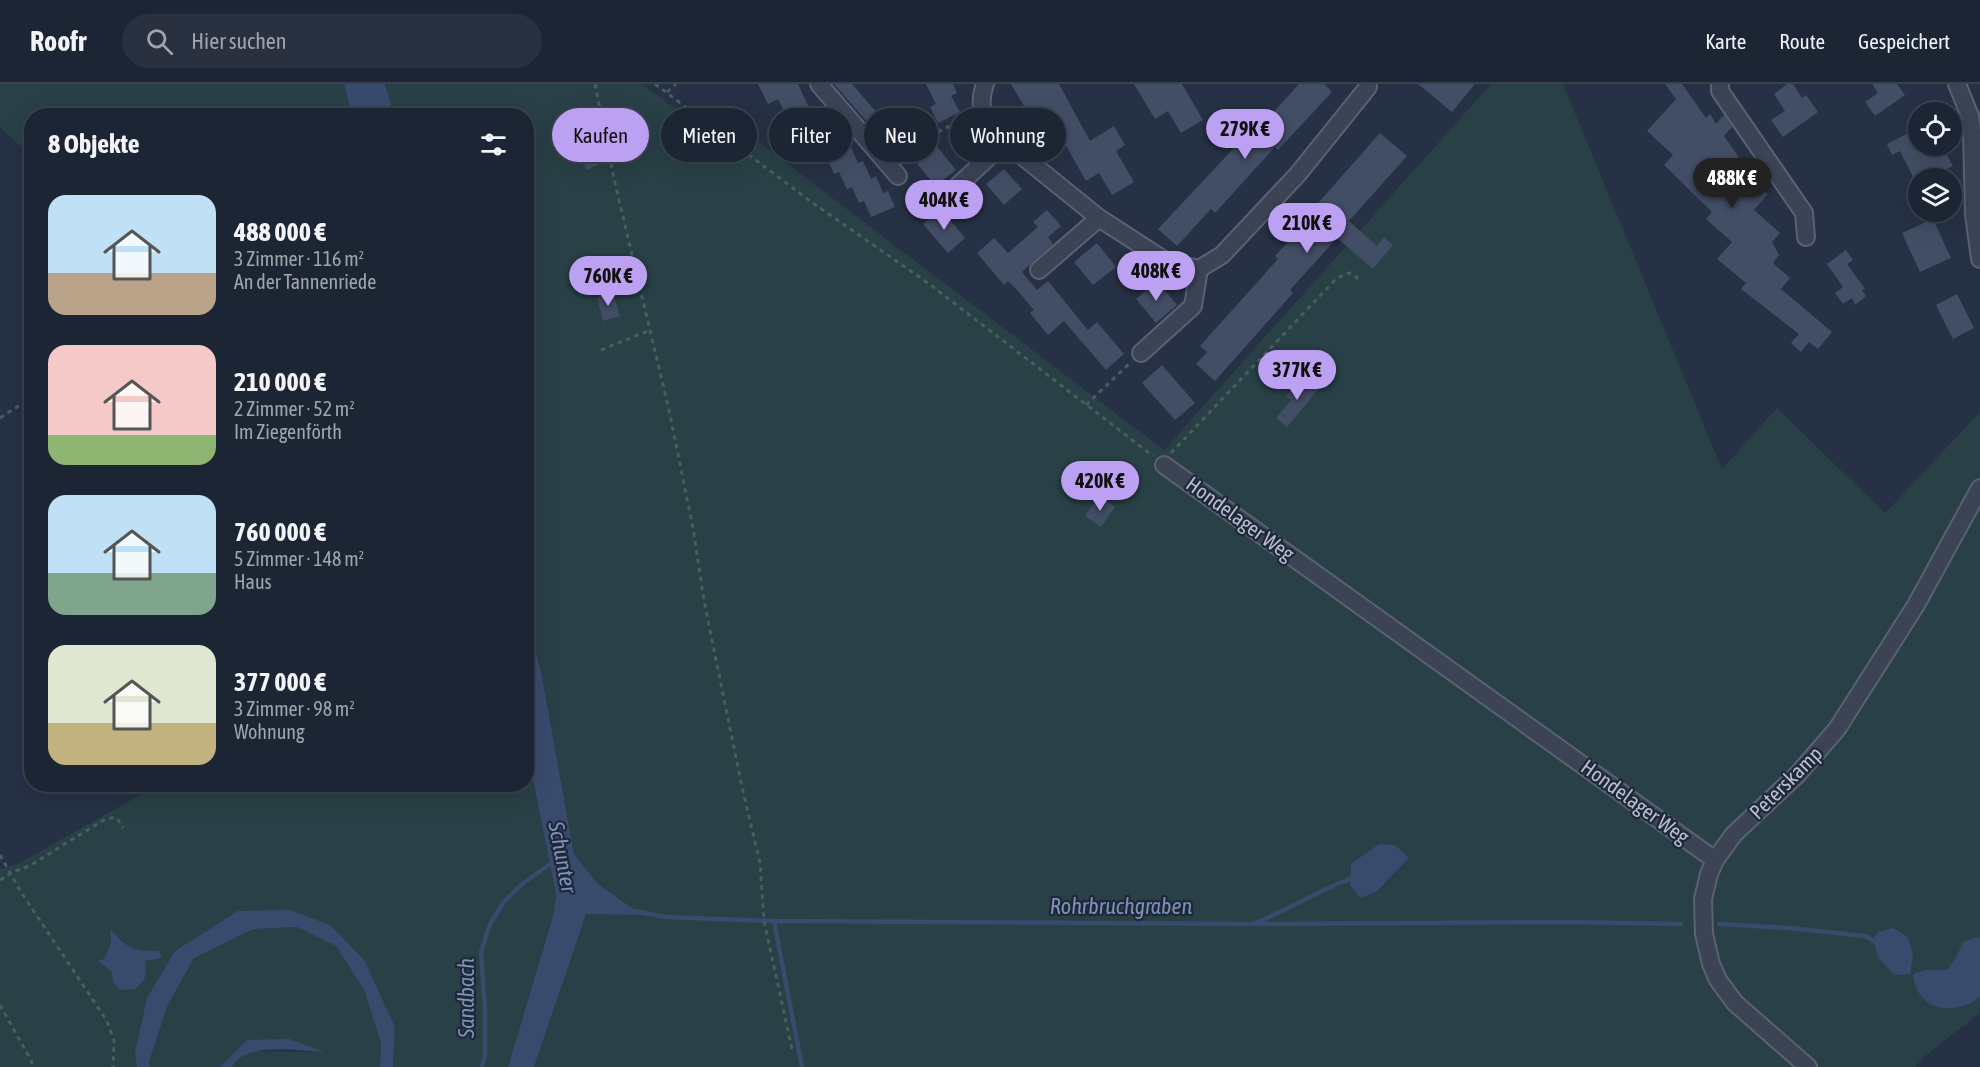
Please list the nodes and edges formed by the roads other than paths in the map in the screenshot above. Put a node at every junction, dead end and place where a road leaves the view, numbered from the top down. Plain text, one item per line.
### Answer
1 (819, 84) edge
2 (985, 84) edge
3 (1720, 84) edge
4 (1957, 84) edge
5 (1367, 85) edge
6 (982, 108) edge
7 (983, 162) edge
8 (1030, 162) edge
9 (898, 176) dead end
10 (948, 195) dead end
11 (1099, 218) junction
12 (1806, 237) dead end
13 (1980, 259) edge
14 (1199, 269) junction
15 (1039, 270) dead end
16 (1141, 353) road end
17 (1160, 462) road end
18 (1980, 488) edge
19 (1715, 860) junction
20 (1808, 1067) edge

1 - 9 street
2 - 6 street
3 - 12 street
4 - 13 street
5 - 14 street
7 - 10 street
8 - 11 street
11 - 14 street
11 - 15 street
14 - 16 street
17 - 19 street, Hondelager Weg
18 - 19 street, Peterskamp
19 - 20 street, Peterskamp

